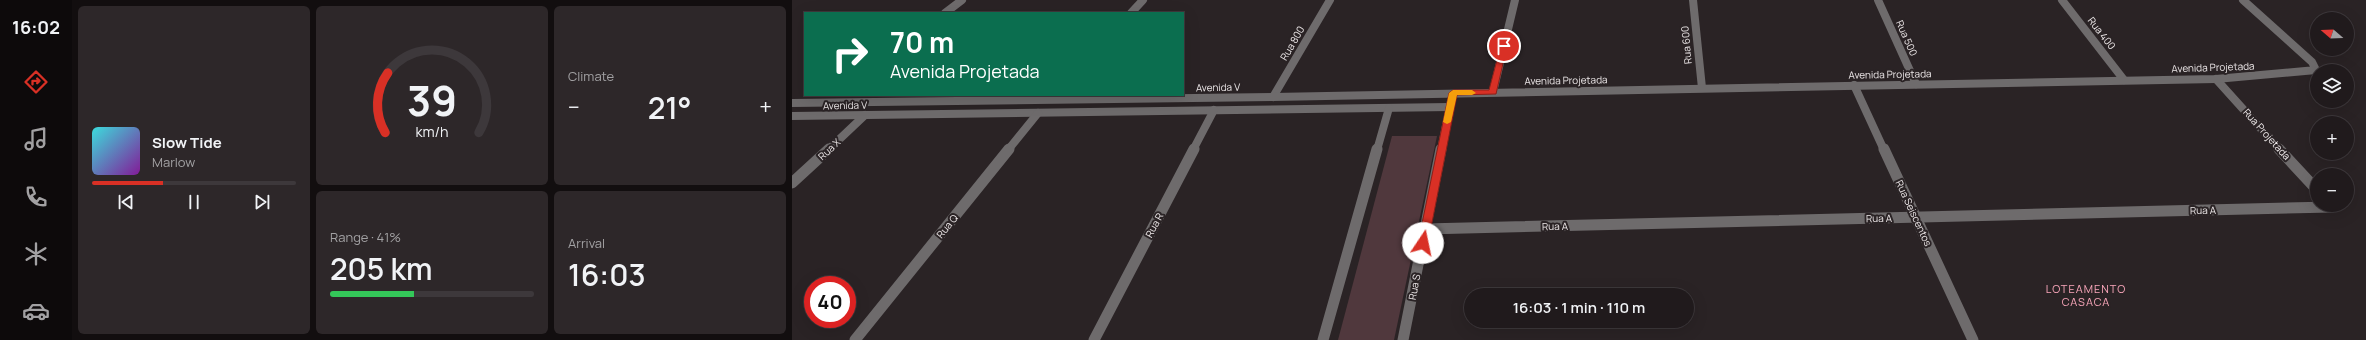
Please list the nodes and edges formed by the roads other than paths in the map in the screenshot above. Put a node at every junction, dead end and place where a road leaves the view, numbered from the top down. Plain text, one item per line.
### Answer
1 (962, 0) edge
2 (1143, 0) edge
3 (1330, 0) edge
4 (1515, 0) edge
5 (1693, 0) edge
6 (1878, 0) edge
7 (2062, 0) edge
8 (2243, 0) edge
9 (946, 12) edge
10 (1132, 12) edge
11 (2216, 79) junction
12 (2124, 80) junction
13 (1916, 84) junction
14 (1854, 85) junction
15 (1702, 88) junction
16 (1493, 92) junction
17 (1453, 93) junction
18 (837, 96) edge
19 (1273, 97) junction
20 (1051, 98) edge
21 (792, 103) edge
22 (827, 103) junction
23 (1450, 107) junction
24 (1389, 108) junction
25 (1214, 110) junction
26 (1038, 113) junction
27 (865, 115) junction
28 (792, 116) edge
29 (2310, 182) edge
30 (792, 183) edge
31 (2310, 207) edge
32 (1916, 217) junction
33 (1425, 229) junction
34 (855, 340) edge
35 (1094, 340) edge
36 (1323, 340) edge
37 (1403, 340) edge
38 (1973, 340) edge

1 - 9 street
2 - 10 street
3 - 19 street, Rua 800
4 - 16 street
5 - 15 street, Rua 600
6 - 13 street, Rua 500
7 - 12 street, Rua 400
8 - 11 street, Avenida Projetada
11 - 12 street, Avenida Projetada
11 - 29 street, Rua Projetada
12 - 13 street, Avenida Projetada
13 - 14 street, Avenida Projetada
14 - 15 street, Avenida Projetada
14 - 32 street, Rua Seiscentos
15 - 16 street, Avenida Projetada
16 - 17 street, Avenida Projetada
17 - 19 street, Avenida V
17 - 23 street, Rua S
18 - 22 street
19 - 20 street, Avenida V
20 - 22 street, Avenida V
21 - 22 street, Avenida V
23 - 24 street, Avenida V
23 - 33 street, Rua S
24 - 25 street, Avenida V
24 - 36 street
25 - 26 street, Avenida V
25 - 35 street, Rua R
26 - 27 street, Avenida V
26 - 34 street, Rua Q
27 - 28 street, Avenida V
27 - 30 street, Rua X
31 - 32 street, Rua A
32 - 33 street, Rua A
32 - 38 street, Rua Seiscentos
33 - 37 street, Rua S

